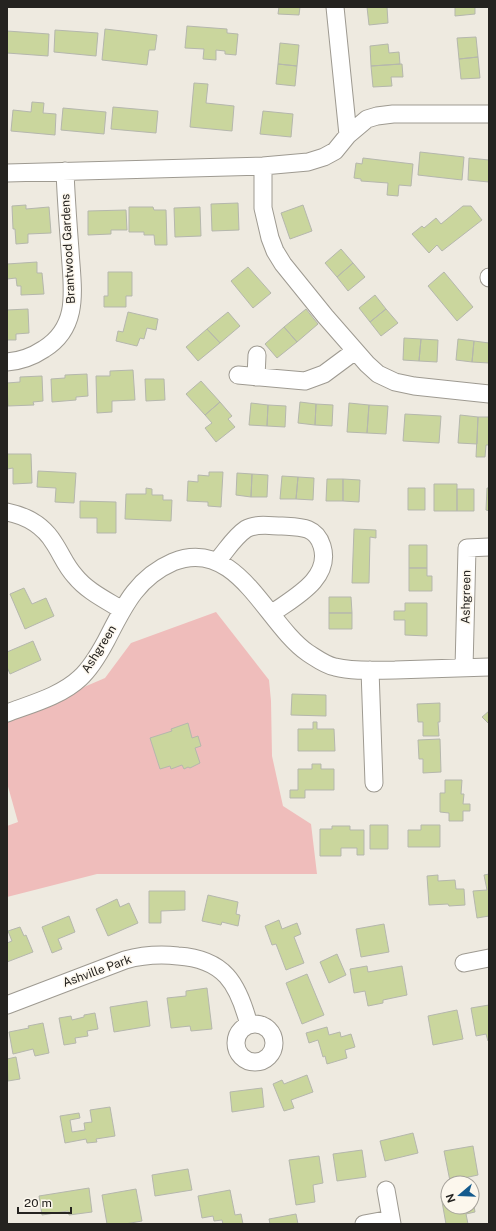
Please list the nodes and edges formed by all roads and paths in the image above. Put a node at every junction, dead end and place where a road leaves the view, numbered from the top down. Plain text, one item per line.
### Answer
1 (335, 7) edge
2 (489, 114) edge
3 (348, 135) junction
4 (263, 166) junction
5 (65, 171) junction
6 (7, 173) edge
7 (355, 351) junction
8 (257, 355) dead end
9 (7, 362) edge
10 (238, 375) dead end
11 (256, 377) junction
12 (489, 394) edge
13 (7, 512) edge
14 (489, 548) edge
15 (218, 561) junction
16 (122, 610) junction
17 (271, 614) junction
18 (464, 668) junction
19 (489, 668) edge
20 (370, 670) junction
21 (7, 713) edge
22 (374, 783) dead end
23 (489, 958) edge
24 (464, 963) dead end
25 (7, 1005) edge
26 (249, 1025) dead end
27 (386, 1190) dead end
28 (391, 1221) edge
29 (364, 1224) edge

1 - 3 street
2 - 3 street
3 - 4 street
4 - 5 street
4 - 7 street
5 - 6 street
5 - 9 street, Brantwood Gardens
7 - 11 street
7 - 12 street
8 - 11 street
10 - 11 street
13 - 16 street
14 - 18 street, Ashgreen
15 - 16 street, Ashgreen
15 - 17 street, Ashgreen
15 - 17 street
16 - 21 street, Ashgreen
17 - 20 street, Ashgreen
18 - 19 street, Ashgreen
18 - 20 street, Ashgreen
20 - 22 street
23 - 24 street
25 - 26 street, Ashville Park
27 - 28 street
28 - 29 street

